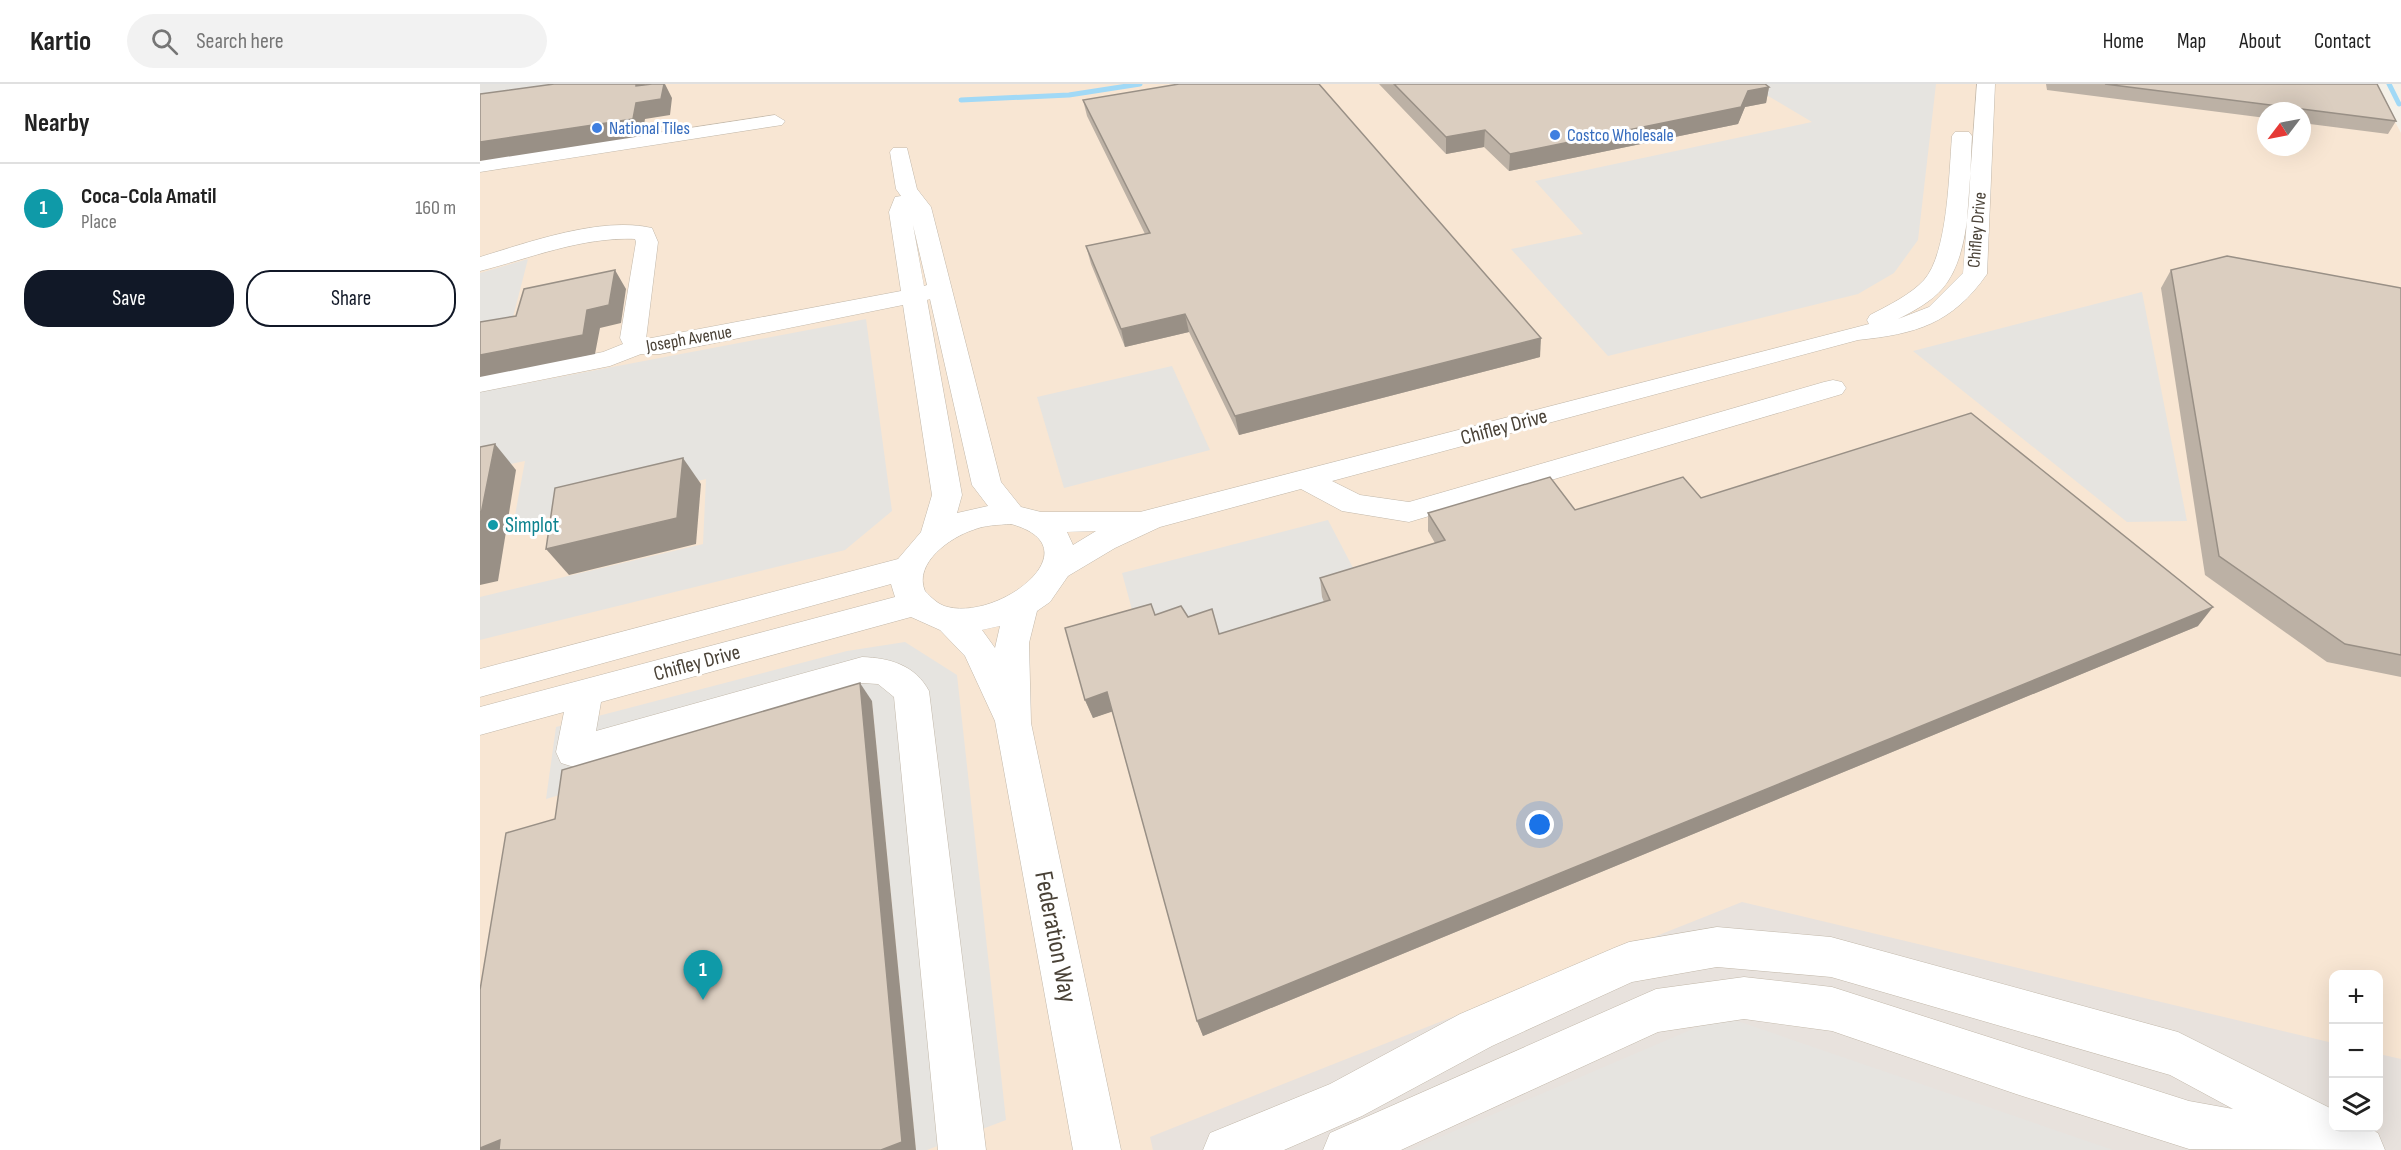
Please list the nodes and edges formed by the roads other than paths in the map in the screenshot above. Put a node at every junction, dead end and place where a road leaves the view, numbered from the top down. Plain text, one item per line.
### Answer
1 (1986, 84) edge
2 (1964, 113) dead end
3 (775, 121) dead end
4 (900, 152) dead end
5 (480, 166) edge
6 (907, 189) junction
7 (480, 264) edge
8 (940, 290) junction
9 (913, 295) junction
10 (1857, 333) junction
11 (638, 347) junction
12 (480, 384) edge
13 (1833, 388) dead end
14 (1306, 479) junction
15 (1011, 514) junction
16 (1150, 519) junction
17 (1041, 522) junction
18 (935, 536) junction
19 (908, 568) junction
20 (1058, 568) junction
21 (914, 604) junction
22 (1022, 604) junction
23 (951, 620) junction
24 (480, 683) edge
25 (585, 693) junction
26 (480, 722) edge
27 (1013, 723) junction
28 (962, 1150) edge
29 (1098, 1150) edge
30 (1227, 1150) edge
31 (1347, 1150) edge
32 (2346, 1150) edge
33 (2361, 1150) edge

1 - 10 street, Chifley Drive
2 - 10 street, Chifley Drive
3 - 5 street
4 - 6 street
6 - 8 street
6 - 9 street
7 - 11 street, Joseph Avenue
8 - 9 street, Joseph Avenue
8 - 15 street
9 - 11 street, Joseph Avenue
9 - 18 street
10 - 14 street, Chifley Drive
11 - 12 street
13 - 14 street
14 - 16 street, Chifley Drive
15 - 17 street
15 - 18 street
16 - 17 street, Chifley Drive
16 - 20 street, Chifley Drive
17 - 20 street
18 - 19 street
19 - 21 street
19 - 24 street, Chifley Drive
20 - 22 street
21 - 23 street
21 - 25 street, Chifley Drive
22 - 23 street
22 - 27 street, Federation Way
23 - 27 street, Federation Way
25 - 26 street, Chifley Drive
25 - 28 street
27 - 29 street, Federation Way
30 - 33 street
31 - 32 street

